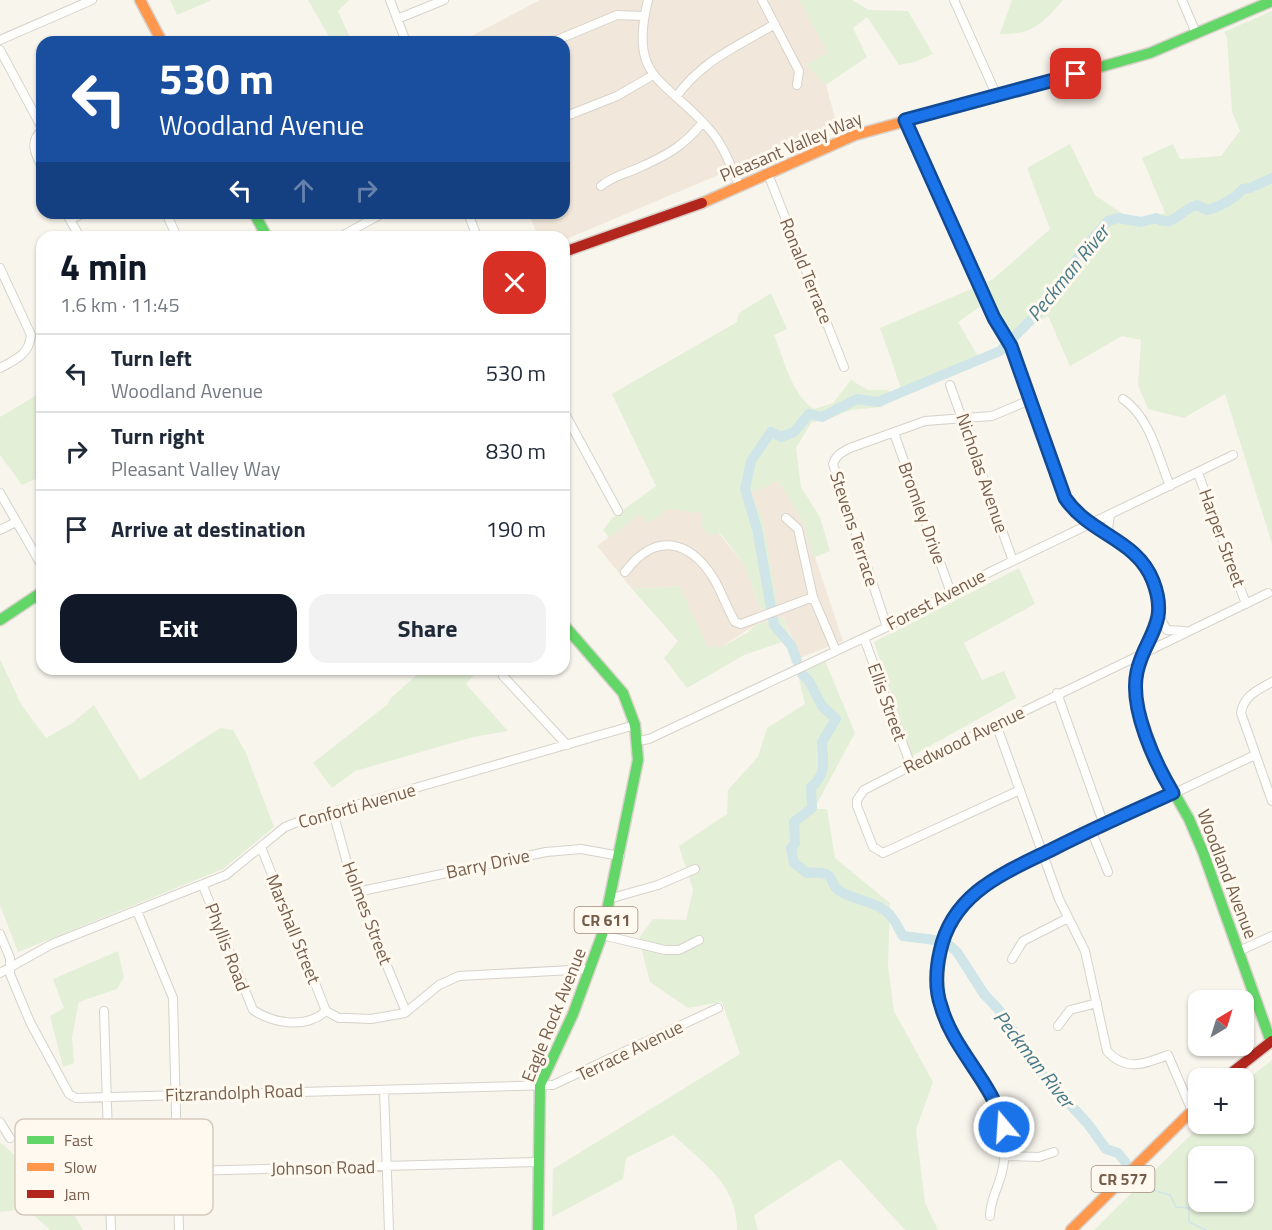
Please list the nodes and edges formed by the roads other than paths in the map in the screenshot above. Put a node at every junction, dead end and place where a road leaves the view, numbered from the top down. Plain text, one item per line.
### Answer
1 (92, 0) edge
2 (141, 0) edge
3 (390, 0) edge
4 (444, 0) edge
5 (648, 0) edge
6 (762, 0) edge
7 (954, 0) edge
8 (1182, 0) edge
9 (1272, 1) edge
10 (644, 16) junction
11 (397, 19) junction
12 (775, 24) junction
13 (1196, 33) junction
14 (159, 36) edge
15 (403, 36) edge
16 (566, 36) edge
17 (0, 40) edge
18 (0, 50) edge
19 (653, 75) junction
20 (797, 85) dead end
21 (996, 94) junction
22 (676, 97) junction
23 (570, 115) edge
24 (36, 118) edge
25 (905, 120) junction
26 (703, 122) junction
27 (36, 138) edge
28 (36, 152) edge
29 (768, 174) junction
30 (601, 186) dead end
31 (740, 187) junction
32 (372, 219) edge
33 (351, 231) edge
34 (570, 250) edge
35 (0, 268) edge
36 (0, 368) edge
37 (844, 368) dead end
38 (950, 385) dead end
39 (1123, 399) dead end
40 (1030, 400) junction
41 (962, 419) junction
42 (570, 423) edge
43 (894, 433) junction
44 (1233, 455) dead end
45 (1198, 473) junction
46 (1170, 486) junction
47 (0, 494) edge
48 (618, 511) dead end
49 (1110, 515) junction
50 (786, 518) dead end
51 (16, 522) junction
52 (1090, 525) junction
53 (0, 530) edge
54 (1114, 539) junction
55 (36, 556) edge
56 (1013, 561) junction
57 (625, 572) dead end
58 (951, 593) junction
59 (1268, 593) dead end
60 (36, 596) edge
61 (813, 597) junction
62 (1246, 604) junction
63 (1158, 615) junction
64 (0, 620) edge
65 (887, 627) junction
66 (1188, 631) junction
67 (570, 632) edge
68 (864, 638) junction
69 (836, 651) junction
70 (1145, 652) junction
71 (503, 675) edge
72 (1272, 682) edge
73 (1057, 693) junction
74 (996, 724) junction
75 (635, 725) junction
76 (638, 741) junction
77 (567, 745) junction
78 (1254, 755) junction
79 (911, 766) junction
80 (1020, 790) junction
81 (1173, 793) junction
82 (1272, 801) edge
83 (333, 812) junction
84 (1104, 825) junction
85 (1092, 830) junction
86 (261, 847) junction
87 (1042, 854) junction
88 (620, 856) junction
89 (695, 870) dead end
90 (1108, 872) dead end
91 (203, 886) junction
92 (357, 892) junction
93 (612, 898) junction
94 (137, 911) junction
95 (1068, 918) junction
96 (0, 934) edge
97 (602, 935) junction
98 (1272, 936) edge
99 (699, 940) dead end
100 (1239, 951) junction
101 (1012, 959) dead end
102 (10, 967) junction
103 (590, 969) junction
104 (0, 973) edge
105 (1097, 1003) junction
106 (718, 1008) dead end
107 (104, 1011) dead end
108 (326, 1011) junction
109 (406, 1012) junction
110 (1058, 1026) dead end
111 (1271, 1042) edge
112 (1238, 1068) edge
113 (540, 1085) junction
114 (384, 1090) junction
115 (1188, 1094) edge
116 (175, 1095) junction
117 (106, 1097) junction
118 (1188, 1115) edge
119 (106, 1119) edge
120 (175, 1119) edge
121 (0, 1122) edge
122 (10, 1138) dead end
123 (1054, 1152) dead end
124 (1006, 1156) junction
125 (538, 1161) junction
126 (387, 1166) junction
127 (213, 1170) edge
128 (110, 1215) edge
129 (178, 1215) edge
130 (990, 1216) dead end
131 (111, 1230) edge
132 (179, 1230) edge
133 (389, 1230) edge
134 (538, 1230) edge
135 (1071, 1230) edge

1 - 17 street
2 - 14 main road
3 - 11 street
4 - 11 street
5 - 10 street
6 - 12 street
7 - 21 street
8 - 13 street
9 - 13 main road, Pleasant Valley Way
10 - 16 street
10 - 19 street
11 - 15 street
12 - 20 street
12 - 22 street
13 - 21 main road, Pleasant Valley Way
18 - 24 street
19 - 22 street
19 - 23 street
21 - 25 main road, Pleasant Valley Way
22 - 26 street
25 - 29 main road, Pleasant Valley Way
25 - 40 main road, Woodland Avenue
26 - 30 street
26 - 31 street
27 - 28 street
29 - 31 main road, Pleasant Valley Way
29 - 37 street, Ronald Terrace
31 - 34 main road, Pleasant Valley Way
32 - 33 street
35 - 36 street
38 - 41 street, Nicholas Avenue
39 - 46 street
40 - 41 street, Stevens Terrace
40 - 52 main road, Woodland Avenue
41 - 43 street, Stevens Terrace
41 - 56 street, Nicholas Avenue
42 - 48 street
43 - 58 street, Bromley Drive
43 - 65 street, Stevens Terrace
44 - 45 street, Forest Avenue
45 - 46 street, Forest Avenue
45 - 62 street, Harper Street
46 - 49 street, Forest Avenue
47 - 51 street
49 - 52 street, Forest Avenue
49 - 54 street
50 - 61 street
51 - 53 street
51 - 55 street
52 - 54 main road, Woodland Avenue
52 - 56 street, Forest Avenue
54 - 63 main road, Woodland Avenue
56 - 58 street, Forest Avenue
57 - 61 street
58 - 65 street, Forest Avenue
59 - 62 street, Redwood Avenue
60 - 64 main road
61 - 69 street
62 - 66 street, Redwood Avenue
63 - 66 street
63 - 70 main road, Woodland Avenue
65 - 68 street, Forest Avenue
66 - 70 street, Redwood Avenue
67 - 75 main road, Eagle Rock Avenue / CR 611
68 - 69 street, Forest Avenue
68 - 79 street, Ellis Street
69 - 76 street, Forest Avenue
70 - 73 street, Redwood Avenue
70 - 81 main road, Woodland Avenue
71 - 77 street
72 - 78 street
73 - 74 street, Redwood Avenue
73 - 84 street
74 - 79 street, Redwood Avenue
74 - 80 street
75 - 76 main road, Eagle Rock Avenue / CR 611
75 - 77 street, Conforti Avenue
76 - 88 main road, Eagle Rock Avenue / CR 611
77 - 83 street, Conforti Avenue
78 - 81 street
78 - 82 street
79 - 80 street, Redwood Avenue
80 - 87 street
81 - 84 street
81 - 100 main road, Woodland Avenue
83 - 86 street, Conforti Avenue
83 - 92 street, Holmes Street
84 - 85 street
85 - 87 street
85 - 90 street
86 - 91 street, Conforti Avenue
86 - 108 street, Marshall Street
87 - 95 street
87 - 124 street
88 - 92 street, Barry Drive
88 - 93 main road, Eagle Rock Avenue / CR 611
89 - 93 street
91 - 94 street, Conforti Avenue
91 - 108 street, Phyllis Road
92 - 109 street, Holmes Street
93 - 97 main road, Eagle Rock Avenue / CR 611
94 - 102 street, Conforti Avenue
94 - 116 street
95 - 101 street
95 - 105 street
96 - 102 street
97 - 99 street
97 - 103 main road, Eagle Rock Avenue / CR 611
98 - 100 street
100 - 111 main road, Woodland Avenue
102 - 104 street, Conforti Avenue
102 - 117 street, Fitzrandolph Road
103 - 109 street
103 - 113 main road, Eagle Rock Avenue / CR 611
105 - 110 street
105 - 115 street
106 - 113 street, Terrace Avenue
107 - 117 street
108 - 109 street
111 - 112 main road
113 - 114 street, Fitzrandolph Road
113 - 125 main road, Eagle Rock Avenue / CR 611
114 - 116 street, Fitzrandolph Road
114 - 126 street
116 - 117 street, Fitzrandolph Road
116 - 120 street
117 - 119 street
118 - 135 main road, CR 577
121 - 122 street
123 - 124 street
124 - 130 street
125 - 126 street, Johnson Road
125 - 134 main road, Eagle Rock Avenue / CR 611
126 - 127 street, Johnson Road
126 - 133 street
128 - 131 street
129 - 132 street

